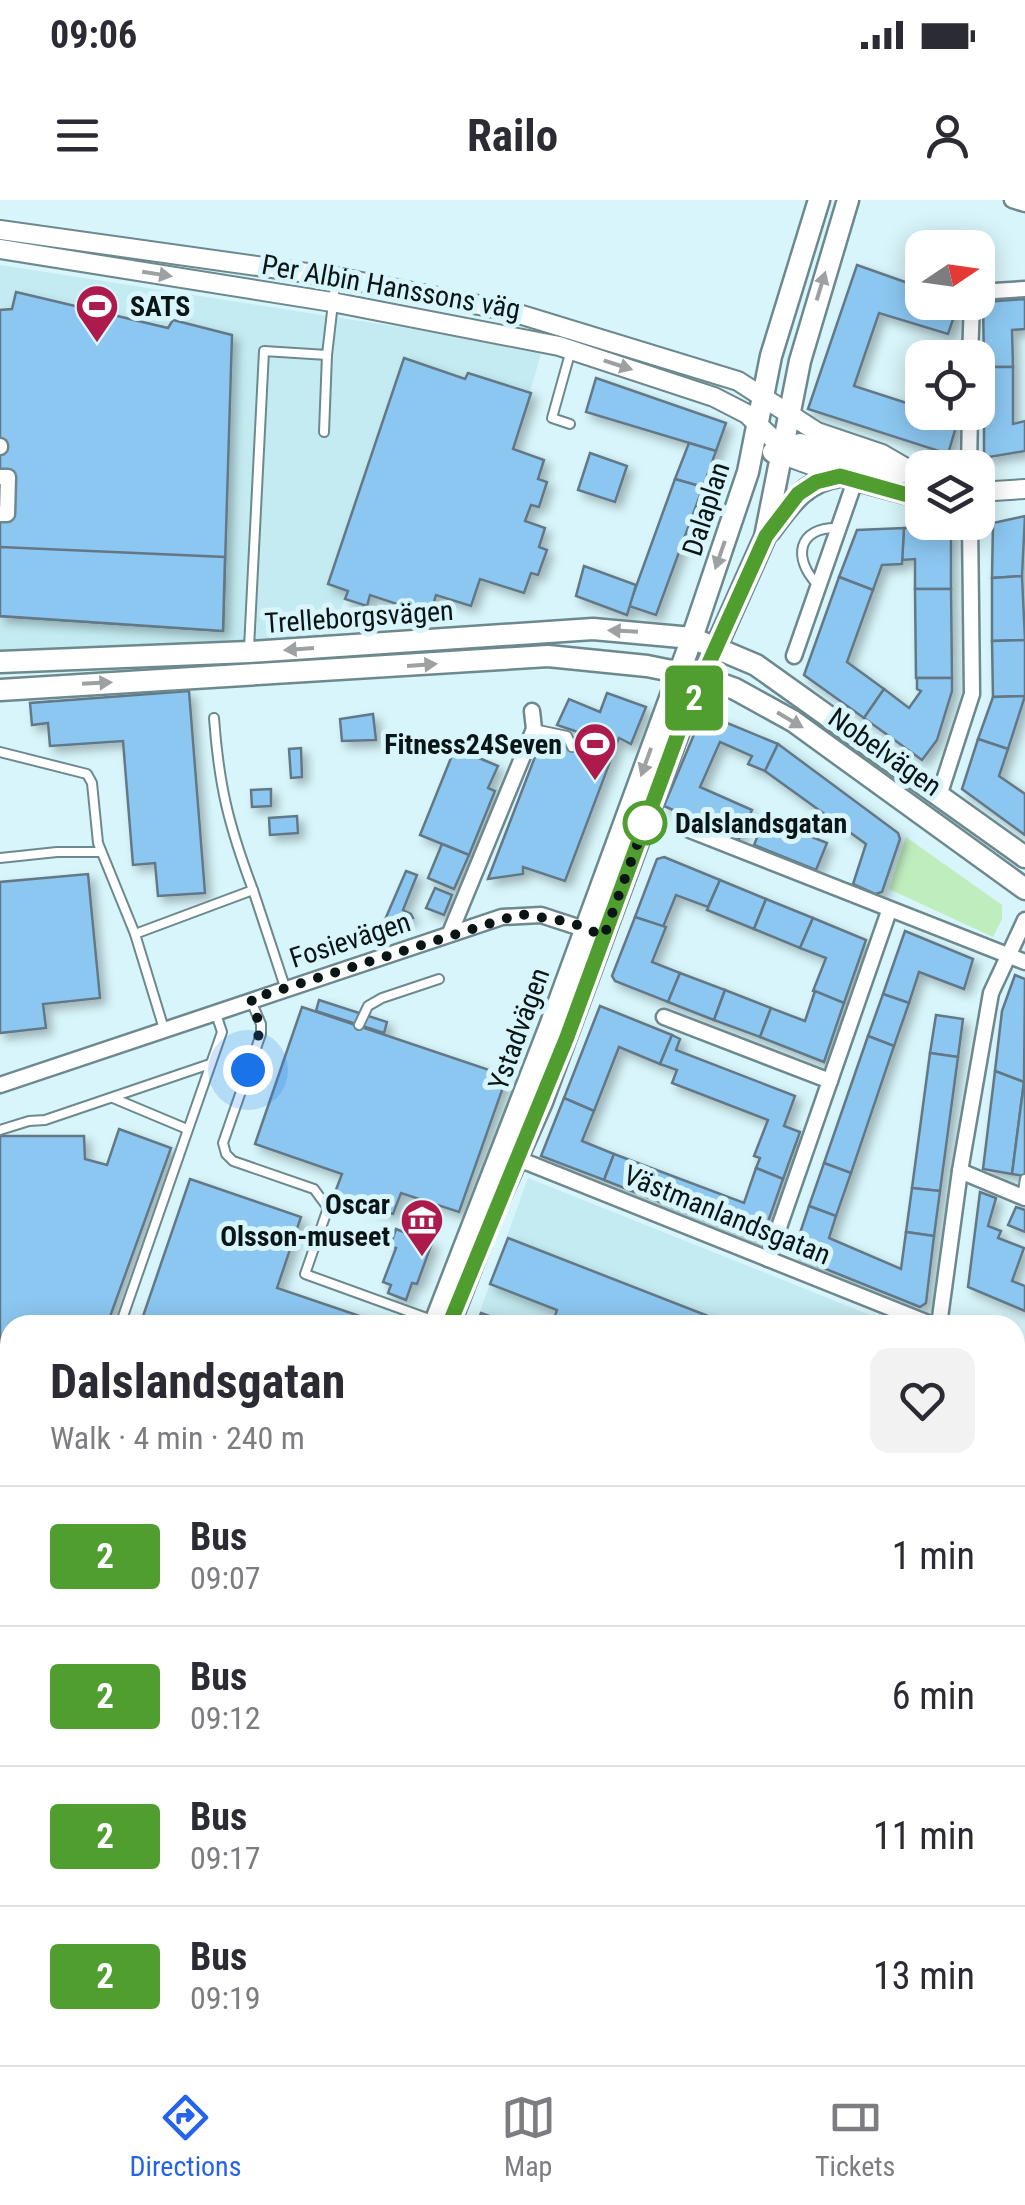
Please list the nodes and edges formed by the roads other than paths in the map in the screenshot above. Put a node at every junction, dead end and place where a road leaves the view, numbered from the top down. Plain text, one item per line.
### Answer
1 (819, 200) edge
2 (848, 200) edge
3 (1012, 200) edge
4 (1025, 204) edge
5 (0, 230) edge
6 (0, 249) edge
7 (336, 277) junction
8 (1025, 289) edge
9 (995, 291) edge
10 (332, 302) junction
11 (571, 350) junction
12 (327, 355) junction
13 (775, 404) junction
14 (570, 424) dead end
15 (757, 424) junction
16 (324, 432) dead end
17 (781, 448) junction
18 (905, 467) edge
19 (748, 472) junction
20 (905, 473) edge
21 (0, 476) edge
22 (847, 479) junction
23 (1025, 489) edge
24 (995, 491) edge
25 (905, 494) edge
26 (0, 514) edge
27 (838, 528) junction
28 (766, 536) junction
29 (970, 540) edge
30 (818, 585) junction
31 (692, 638) junction
32 (719, 647) junction
33 (248, 652) junction
34 (794, 656) dead end
35 (0, 662) edge
36 (680, 673) junction
37 (702, 677) junction
38 (0, 690) edge
39 (532, 712) dead end
40 (214, 718) dead end
41 (534, 729) junction
42 (572, 747) dead end
43 (0, 752) edge
44 (939, 796) junction
45 (686, 829) dead end
46 (101, 852) junction
47 (1025, 857) edge
48 (0, 858) edge
49 (1025, 889) edge
50 (252, 890) junction
51 (889, 911) junction
52 (1025, 920) edge
53 (584, 928) junction
54 (450, 933) junction
55 (135, 934) junction
56 (604, 936) junction
57 (1010, 956) junction
58 (1025, 962) edge
59 (439, 979) dead end
60 (286, 987) junction
61 (251, 999) junction
62 (215, 1012) junction
63 (664, 1017) dead end
64 (359, 1025) dead end
65 (164, 1029) junction
66 (210, 1064) junction
67 (830, 1081) junction
68 (0, 1085) edge
69 (112, 1098) junction
70 (0, 1130) edge
71 (188, 1130) junction
72 (509, 1155) junction
73 (960, 1172) junction
74 (1025, 1179) edge
75 (1024, 1197) edge
76 (768, 1258) junction
77 (123, 1315) edge
78 (417, 1315) edge
79 (445, 1315) edge
80 (911, 1315) edge
81 (938, 1315) edge

1 - 13 main road
13 -> 2 main road
3 - 4 street
5 - 7 street, Per Albin Hanssons väg
6 -> 10 street, Per Albin Hanssons väg
7 - 10 lane
7 - 13 street, Per Albin Hanssons väg
8 - 9 street
10 - 11 street, Per Albin Hanssons väg
10 - 12 lane
11 - 14 lane
11 -> 15 street, Per Albin Hanssons väg
12 - 16 lane
12 - 33 lane
13 - 15 main road, Dalaplan
13 - 17 main road, Dalaplan
13 - 18 street, Per Albin Hanssons väg
15 - 17 street, Per Albin Hanssons väg
15 - 19 main road, Dalaplan
17 - 19 main road
17 - 20 main road
17 - 22 street, Per Albin Hanssons väg
17 - 28 main road, Dalaplan
19 -> 31 main road, Dalaplan
21 - 26 street
22 - 25 street, Per Albin Hanssons väg
22 - 27 street
22 - 28 main road
23 - 24 street
27 - 30 street
27 - 30 lane
28 - 32 main road, Dalaplan
29 - 44 street
30 - 34 street
31 - 32 main road, Trelleborgsvägen
31 -> 33 main road, Trelleborgsvägen
31 - 36 main road, Ystadvägen
32 - 37 main road, Ystadvägen
32 - 44 main road, Nobelvägen
33 - 35 main road, Trelleborgsvägen
36 - 37 main road, Trelleborgsvägen
38 -> 36 main road, Trelleborgsvägen
36 -> 53 main road, Ystadvägen
37 -> 49 main road, Nobelvägen
37 - 56 main road, Ystadvägen
39 - 41 street
40 - 50 lane
41 - 42 lane
41 - 54 street
43 - 46 lane
44 - 47 main road, Nobelvägen
45 - 51 street
46 - 48 lane
46 - 55 lane
50 - 55 lane
50 - 60 lane
51 - 57 street
51 - 67 street
52 - 57 street
53 - 54 street, Fosievägen
53 - 56 street, Fosievägen
53 - 72 main road, Ystadvägen
54 - 60 street, Fosievägen
55 - 65 lane
56 - 72 main road, Ystadvägen
57 - 58 street
57 - 73 street
59 - 64 lane
60 - 61 street, Fosievägen
61 - 62 street, Fosievägen
61 - 78 lane
62 - 65 street, Fosievägen
62 - 66 lane
63 - 67 street
65 - 68 street, Fosievägen
66 - 69 lane
66 - 71 lane
67 - 76 street
69 - 70 lane
69 - 71 lane
71 - 77 lane
72 - 76 street, Västmanlandsgatan
72 - 79 main road, Ystadvägen
73 - 75 street
73 - 81 street
74 - 75 lane
76 - 80 street, Västmanlandsgatan

